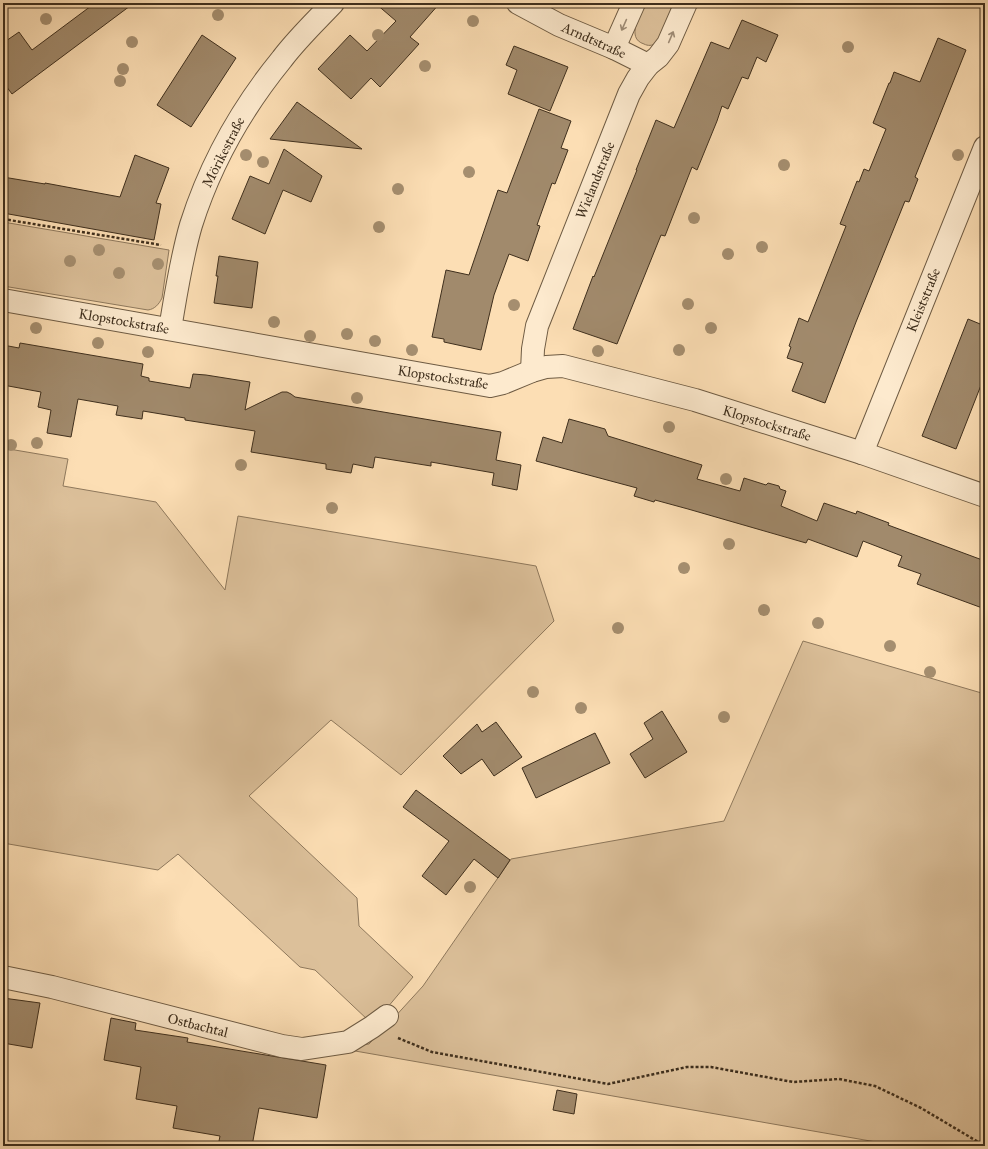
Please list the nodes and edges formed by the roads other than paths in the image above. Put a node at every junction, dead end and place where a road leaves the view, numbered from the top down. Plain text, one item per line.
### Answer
1 (333, 3) edge
2 (518, 3) edge
3 (634, 3) edge
4 (686, 3) edge
5 (614, 48) junction
6 (648, 65) junction
7 (985, 147) edge
8 (3, 300) edge
9 (170, 329) junction
10 (532, 371) junction
11 (862, 453) junction
12 (985, 496) edge
13 (3, 977) edge
14 (379, 1022) road end

1 - 9 street, Mörikestraße
2 - 5 street, Arndtstraße
3 -> 5 street
6 -> 4 street, Wielandstraße
5 - 6 street, Arndtstraße
6 - 10 street, Wielandstraße
7 - 11 street, Kleiststraße
8 - 9 street, Klopstockstraße
9 - 10 street, Klopstockstraße
10 - 11 street, Klopstockstraße
11 - 12 street, Klopstockstraße
13 - 14 street, Ostbachtal

